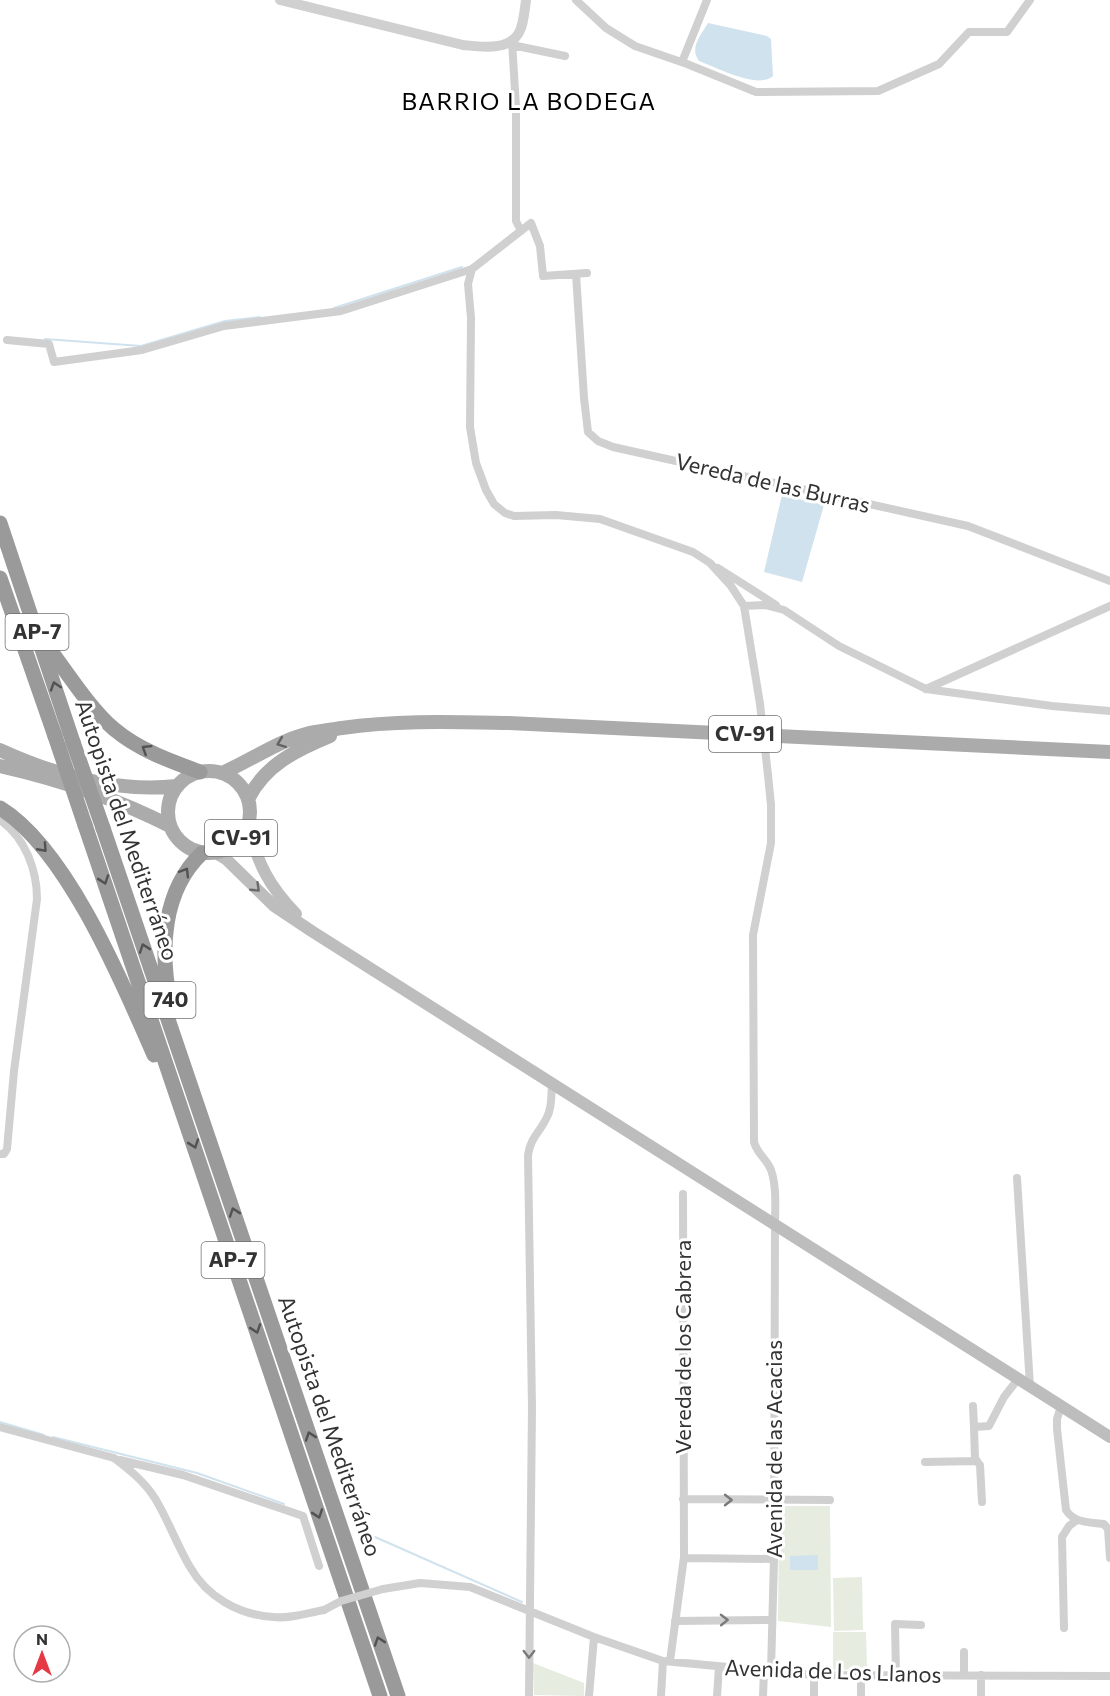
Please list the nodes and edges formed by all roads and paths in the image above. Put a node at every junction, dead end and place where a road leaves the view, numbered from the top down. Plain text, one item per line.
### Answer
1 (280, 0) edge
2 (526, 0) edge
3 (576, 0) edge
4 (707, 0) edge
5 (1030, 0) edge
6 (512, 43) junction
7 (565, 56) dead end
8 (682, 62) junction
9 (521, 231) junction
10 (472, 269) junction
11 (588, 273) dead end
12 (576, 274) junction
13 (7, 340) dead end
14 (0, 523) edge
15 (710, 563) junction
16 (0, 578) edge
17 (1110, 581) edge
18 (744, 606) junction
19 (1110, 606) edge
20 (784, 610) junction
21 (36, 632) junction
22 (926, 689) junction
23 (1110, 711) edge
24 (379, 723) junction
25 (0, 750) edge
26 (1110, 752) edge
27 (0, 766) edge
28 (200, 772) junction
29 (222, 773) junction
30 (177, 786) junction
31 (248, 799) junction
32 (0, 808) edge
33 (0, 820) edge
34 (170, 826) junction
35 (248, 827) junction
36 (209, 853) junction
37 (313, 932) junction
38 (552, 1085) junction
39 (182, 1108) junction
40 (213, 1152) junction
41 (0, 1154) edge
42 (1017, 1178) dead end
43 (683, 1194) dead end
44 (776, 1227) junction
45 (1018, 1379) junction
46 (1030, 1386) junction
47 (973, 1406) dead end
48 (1061, 1406) junction
49 (0, 1427) edge
50 (974, 1427) junction
51 (1110, 1437) edge
52 (114, 1458) junction
53 (977, 1461) junction
54 (926, 1462) dead end
55 (683, 1499) junction
56 (774, 1500) junction
57 (830, 1500) dead end
58 (981, 1502) dead end
59 (1077, 1520) junction
60 (684, 1558) junction
61 (1110, 1558) edge
62 (774, 1559) junction
63 (319, 1566) dead end
64 (529, 1611) junction
65 (772, 1620) junction
66 (675, 1621) junction
67 (921, 1625) dead end
68 (1064, 1628) dead end
69 (594, 1637) junction
70 (964, 1652) dead end
71 (667, 1661) junction
72 (719, 1667) junction
73 (767, 1671) junction
74 (861, 1674) junction
75 (814, 1675) junction
76 (896, 1675) junction
77 (964, 1675) junction
78 (981, 1675) junction
79 (1110, 1676) edge
80 (380, 1696) edge
81 (398, 1696) edge
82 (529, 1696) edge
83 (589, 1696) edge
84 (661, 1696) edge
85 (717, 1696) edge
86 (763, 1696) edge
87 (814, 1696) edge
88 (861, 1696) edge
89 (981, 1696) edge

1 - 6 street
2 - 6 street
3 - 8 street
4 - 8 street
5 - 8 street
6 - 7 street
6 - 9 street
9 - 10 street
9 - 12 street
10 - 13 street
10 - 15 street
11 - 12 street
12 - 17 street, Vereda de las Burras
14 - 21 highway, Autopista del Mediterráneo / AP-7
15 - 18 street
15 - 20 street
16 -> 39 highway, Autopista del Mediterráneo / AP-7, bridge
18 - 20 street
18 - 44 street, Avenida de las Acacias, bridge
19 - 22 street
20 - 22 street
28 -> 21 highway
40 -> 21 highway, Autopista del Mediterráneo / AP-7, bridge
22 - 23 street
24 - 26 main road, CV-91
24 -> 29 main road, CV-91
24 - 31 main road, CV-91
25 - 30 main road
27 - 34 main road, CV-91
28 - 29 main road, CV-91
28 - 30 main road
29 - 31 main road, CV-91
30 - 34 main road
31 - 35 main road, CV-91
32 -> 39 highway
33 - 41 street
34 - 36 main road, CV-91
35 - 36 main road, CV-91
35 - 37 main road
36 -> 37 main road
40 -> 36 highway, 740
37 - 38 main road
38 - 44 main road
38 - 64 street
39 -> 80 highway, Autopista del Mediterráneo / AP-7
81 -> 40 highway, Autopista del Mediterráneo / AP-7
42 - 46 street
43 - 55 street, Vereda de los Cabrera
44 - 45 main road
44 - 56 street, Avenida de las Acacias
45 - 46 main road
45 - 50 street
46 - 48 main road
47 - 50 street
48 - 51 main road
48 - 59 street
49 - 52 street
50 - 53 street
52 - 63 street
52 - 64 street, Avenida de Los Llanos, bridge
53 - 54 street
53 - 58 street
55 -> 56 street
55 - 60 street, Vereda de los Cabrera
56 - 57 street
56 - 62 street, Avenida de las Acacias
59 - 61 street
59 - 68 street
60 - 62 street
60 - 66 street, Vereda de los Cabrera
62 - 65 street, Avenida de las Acacias
64 - 69 street, Avenida de Los Llanos
64 -> 82 street
66 -> 65 street
65 - 73 street, Avenida de las Acacias
66 - 71 street, Vereda de los Cabrera
67 - 76 street
69 - 71 street, Avenida de Los Llanos
69 - 83 street
70 - 77 street
71 - 72 street, Avenida de Los Llanos
71 - 84 street, Vereda de los Cabrera
72 - 73 street, Avenida de Los Llanos
72 - 85 street
73 - 75 street, Avenida de Los Llanos
73 - 86 street, Avenida de las Acacias
74 - 75 street, Avenida de Los Llanos
74 - 76 street, Avenida de Los Llanos
74 - 88 street
75 - 87 street
76 - 77 street, Avenida de Los Llanos
77 - 78 street, Avenida de Los Llanos
78 - 79 street, Avenida de Los Llanos
78 - 89 street

